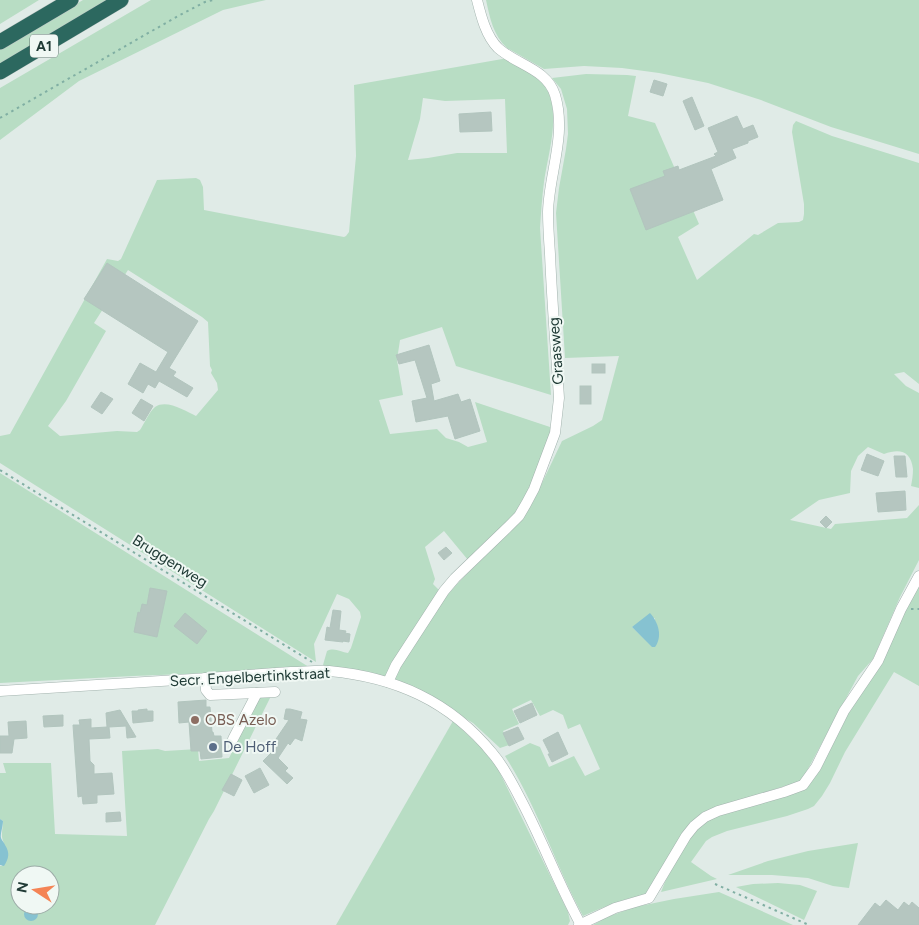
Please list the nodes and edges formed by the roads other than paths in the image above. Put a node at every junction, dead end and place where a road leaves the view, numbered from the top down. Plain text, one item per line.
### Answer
1 (71, 0) edge
2 (121, 0) edge
3 (477, 0) edge
4 (0, 42) edge
5 (0, 72) edge
6 (919, 576) edge
7 (205, 678) junction
8 (388, 682) junction
9 (0, 691) edge
10 (275, 692) dead end
11 (257, 693) junction
12 (233, 739) dead end
13 (580, 925) edge

1 - 4 highway, A1
2 - 5 highway, A1
3 - 8 street, Graasweg
6 - 13 street
7 - 8 street, Secr. Engelbertinkstraat
7 - 9 street, Secr. Engelbertinkstraat
7 - 11 street
8 - 13 street, Secr. Engelbertinkstraat
10 - 11 street
11 - 12 street

